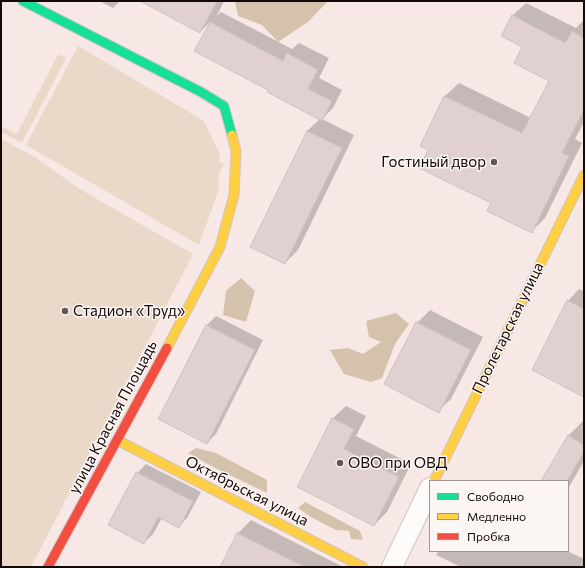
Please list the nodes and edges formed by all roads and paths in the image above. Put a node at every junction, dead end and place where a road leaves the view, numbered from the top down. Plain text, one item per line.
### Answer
1 (23, 1) edge
2 (584, 175) edge
3 (117, 440) junction
4 (434, 480) edge
5 (429, 490) edge
6 (48, 567) edge
7 (363, 567) edge
8 (392, 567) edge

1 - 3 street, улица Красная Площадь
2 - 4 street, Пролетарская улица
3 - 6 street, улица Красная Площадь
3 - 7 street, Октябрьская улица
5 - 8 street

